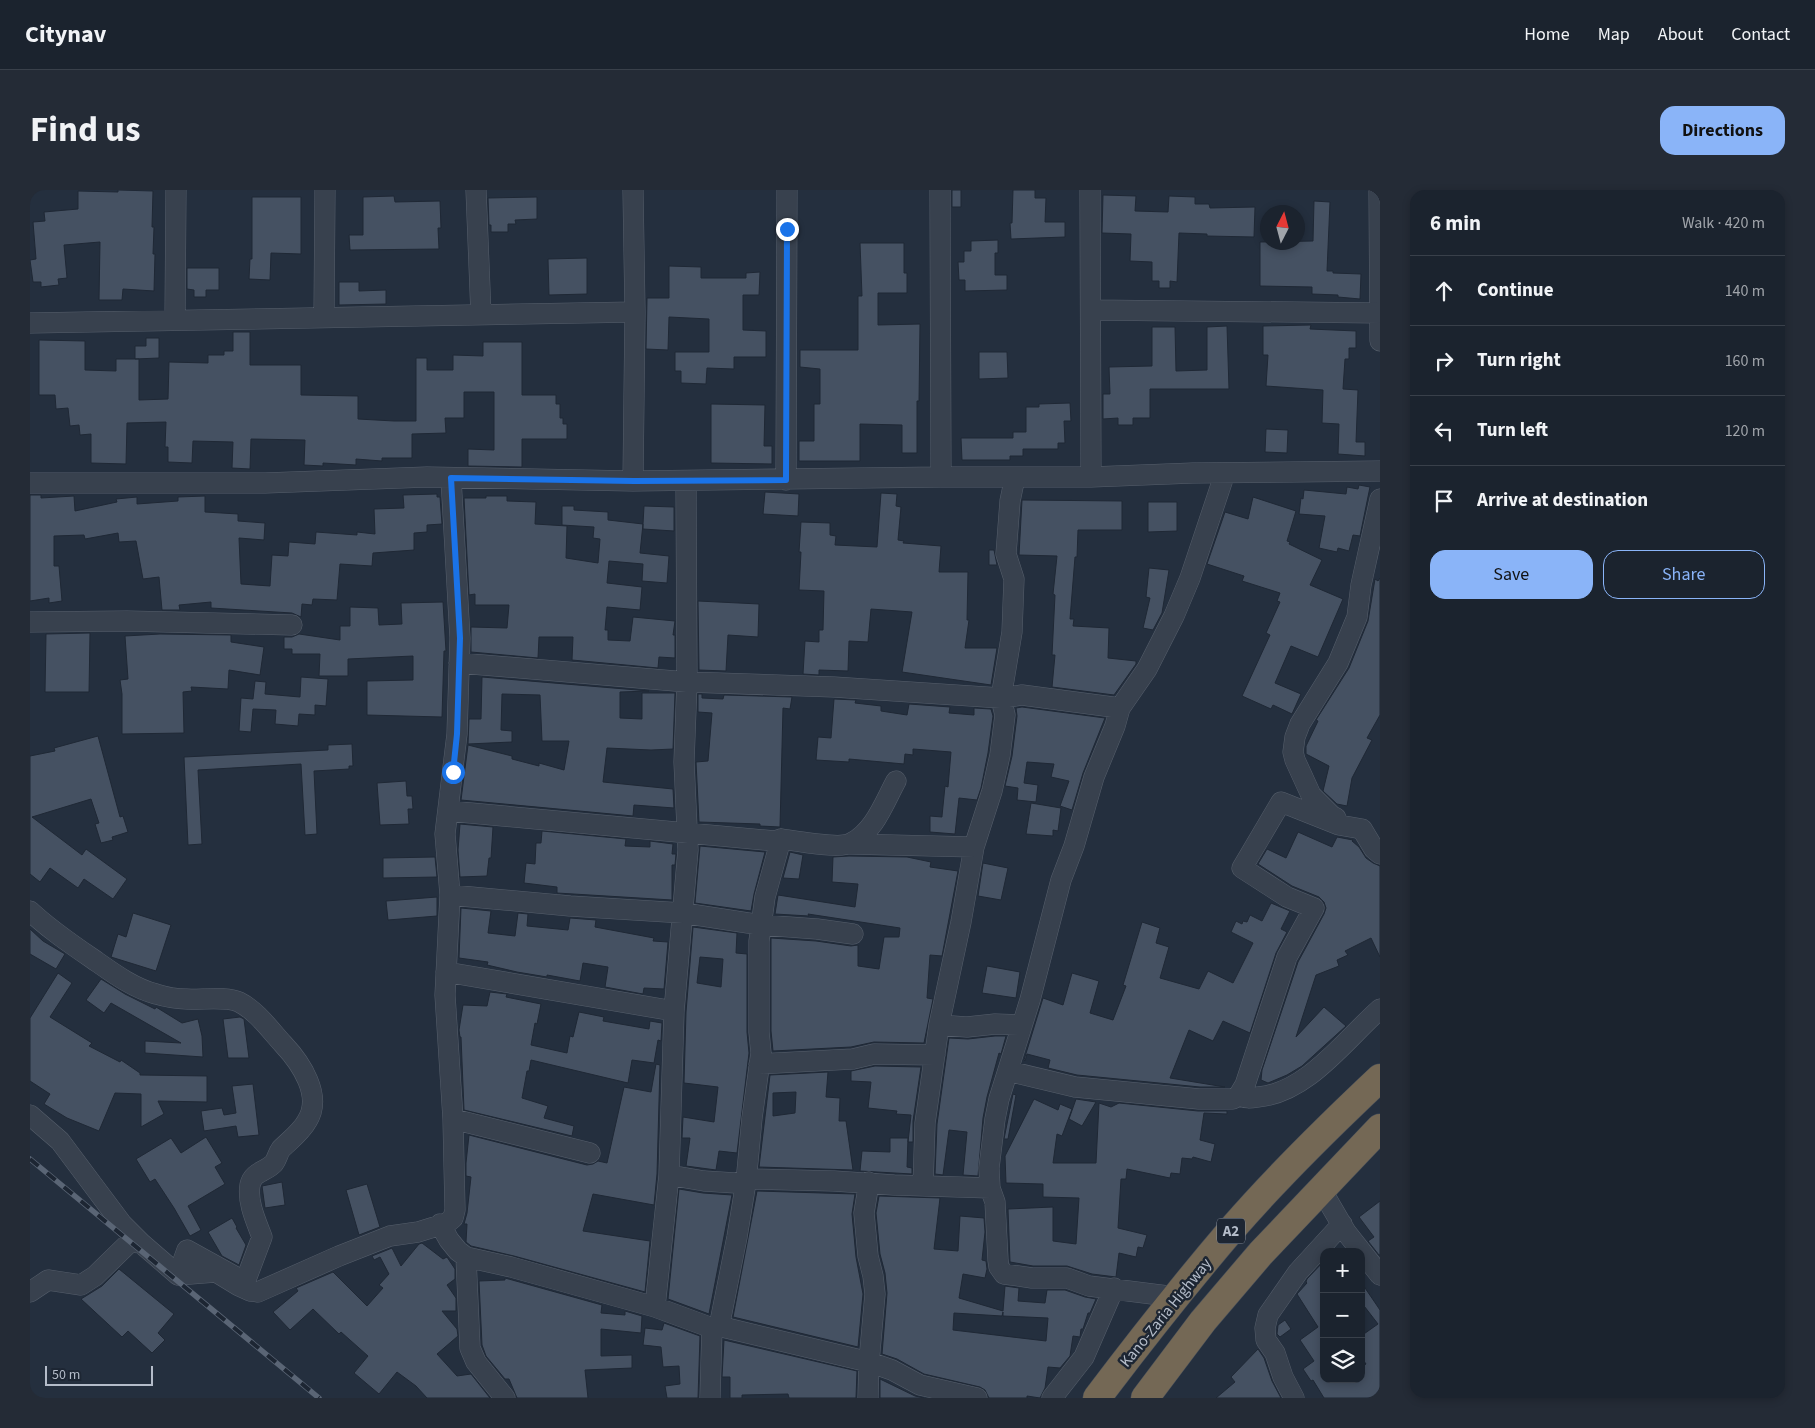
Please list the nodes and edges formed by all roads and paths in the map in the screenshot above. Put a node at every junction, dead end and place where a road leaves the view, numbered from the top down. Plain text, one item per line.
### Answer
1 (176, 190) edge
2 (325, 190) edge
3 (476, 190) edge
4 (633, 190) edge
5 (787, 190) edge
6 (940, 190) edge
7 (1090, 190) edge
8 (1379, 190) edge
9 (1091, 310) junction
10 (635, 312) junction
11 (1380, 313) edge
12 (481, 315) junction
13 (324, 318) junction
14 (175, 320) junction
15 (30, 323) edge
16 (1380, 341) edge
17 (1380, 471) edge
18 (1225, 473) junction
19 (941, 477) junction
20 (1015, 477) junction
21 (1091, 477) junction
22 (451, 478) junction
23 (786, 480) junction
24 (634, 481) junction
25 (686, 481) junction
26 (30, 482) edge
27 (1380, 499) edge
28 (30, 622) edge
29 (292, 625) dead end
30 (459, 663) junction
31 (686, 682) junction
32 (1001, 698) junction
33 (1120, 708) junction
34 (896, 781) dead end
35 (449, 811) junction
36 (1350, 827) junction
37 (688, 832) junction
38 (781, 839) junction
39 (850, 844) junction
40 (974, 847) junction
41 (1380, 854) edge
42 (450, 894) junction
43 (30, 911) edge
44 (683, 913) junction
45 (761, 925) junction
46 (853, 934) dead end
47 (446, 972) junction
48 (1380, 1008) edge
49 (674, 1011) junction
50 (939, 1025) junction
51 (1022, 1025) junction
52 (935, 1055) junction
53 (759, 1064) junction
54 (1008, 1071) junction
55 (1380, 1078) edge
56 (1240, 1095) junction
57 (30, 1115) edge
58 (453, 1119) junction
59 (1380, 1128) edge
60 (590, 1153) dead end
61 (668, 1175) junction
62 (746, 1182) junction
63 (868, 1182) junction
64 (923, 1186) junction
65 (990, 1188) junction
66 (1321, 1189) junction
67 (440, 1224) junction
68 (1342, 1224) junction
69 (141, 1243) junction
70 (466, 1257) junction
71 (178, 1275) junction
72 (1380, 1275) edge
73 (1114, 1288) junction
74 (30, 1292) edge
75 (1176, 1297) junction
76 (655, 1307) junction
77 (715, 1328) junction
78 (869, 1362) junction
79 (505, 1398) edge
80 (710, 1398) edge
81 (868, 1398) edge
82 (977, 1398) edge
83 (1052, 1398) edge
84 (1097, 1398) edge
85 (1145, 1398) edge
86 (1294, 1398) edge

1 - 14 street
2 - 13 street
3 - 12 street
4 - 10 street
5 - 23 street
6 - 19 street
7 - 9 street
8 - 11 street
9 - 11 street
9 - 21 street
10 - 12 street
10 - 24 street
11 - 16 street
12 - 13 street
13 - 14 street
14 - 15 street
17 - 18 street
18 - 21 street
18 - 33 street
19 - 20 street
19 - 23 street
20 - 21 street
20 - 32 street
22 - 24 street
22 - 26 street
22 - 30 street
23 - 25 street
24 - 25 street
25 - 31 street
27 - 36 street
28 - 29 street
30 - 31 street
30 - 35 street
31 - 32 street
31 - 37 street
32 - 33 street
32 - 40 street
33 - 51 street
34 - 39 street
35 - 37 street
35 - 42 street
36 - 41 street
36 - 56 street
37 - 38 street
37 - 44 street
38 - 39 street
38 - 45 street
39 - 40 street
40 - 50 street
42 - 44 street
42 - 47 street
43 - 71 street
44 - 45 street
44 - 49 street
45 - 46 street
45 - 53 street
47 - 49 street
47 - 58 street
48 - 56 street
49 - 61 street
50 - 51 street
50 - 52 street
51 - 54 street
52 - 53 street
52 - 64 street
53 - 62 street
54 - 56 street
54 - 65 street
55 - 75 highway, Kano-Zaria Highway / A2
57 - 69 street
58 - 60 street
58 - 67 street
59 - 66 highway, A2
61 - 62 street
61 - 76 street
62 - 63 street
62 - 77 street
63 - 64 street
63 - 78 street
64 - 65 street
65 - 73 street
66 - 68 street
66 - 85 highway, A2
67 - 70 street
67 - 71 street
68 - 72 street
68 - 86 street
69 - 71 street
69 - 74 street
70 - 76 street
70 - 79 street
73 - 75 street
73 - 83 street
75 - 84 highway, Kano-Zaria Highway / A2
76 - 77 street
77 - 78 street
77 - 80 street
78 - 81 street
78 - 82 street

